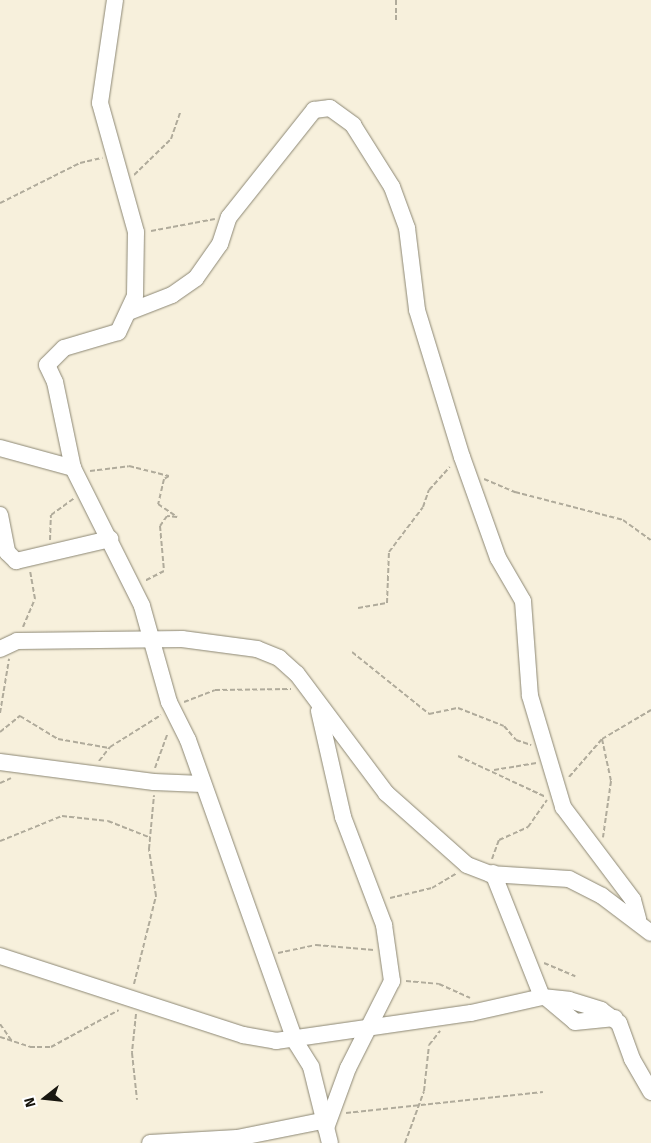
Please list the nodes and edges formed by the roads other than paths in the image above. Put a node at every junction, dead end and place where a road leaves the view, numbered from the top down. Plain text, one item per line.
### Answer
1 (115, 0) edge
2 (130, 311) junction
3 (0, 448) edge
4 (74, 471) junction
5 (0, 515) edge
6 (110, 539) junction
7 (149, 638) junction
8 (9, 645) edge
9 (315, 703) junction
10 (0, 762) edge
11 (202, 784) junction
12 (492, 873) junction
13 (638, 919) junction
14 (651, 933) edge
15 (0, 956) edge
16 (545, 998) junction
17 (372, 1025) junction
18 (295, 1041) junction
19 (651, 1092) edge
20 (327, 1128) edge
21 (150, 1143) edge

1 - 2 street
2 - 4 street
2 - 13 street
3 - 4 street
4 - 6 street
5 - 6 street
6 - 7 street
7 - 8 street
7 - 9 street
7 - 11 street
9 - 12 street
9 - 17 street
10 - 11 street
11 - 18 street
12 - 13 street
12 - 16 street
13 - 14 street
15 - 18 street
16 - 17 street
16 - 19 street
17 - 18 street
17 - 20 street
18 - 20 street
20 - 21 street

